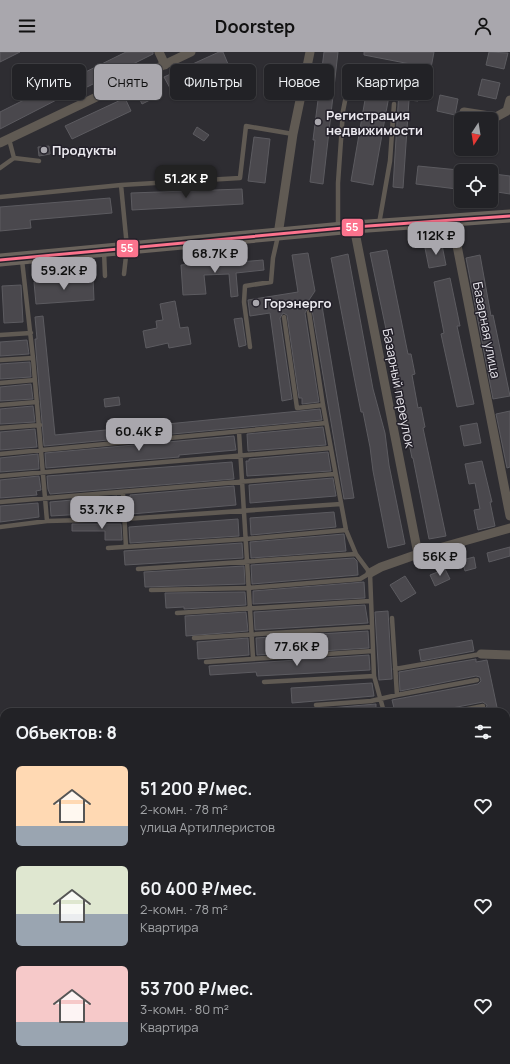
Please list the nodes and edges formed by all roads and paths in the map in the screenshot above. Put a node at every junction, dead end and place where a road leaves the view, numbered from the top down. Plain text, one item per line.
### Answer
1 (159, 52) edge
2 (192, 52) edge
3 (310, 52) edge
4 (165, 65) junction
5 (346, 100) edge
6 (510, 100) edge
7 (394, 104) dead end
8 (498, 116) edge
9 (293, 134) junction
10 (9, 139) junction
11 (0, 143) edge
12 (14, 158) junction
13 (39, 161) dead end
14 (0, 168) edge
15 (121, 185) junction
16 (0, 196) edge
17 (510, 216) edge
18 (452, 220) junction
19 (379, 225) junction
20 (354, 227) junction
21 (338, 229) junction
22 (278, 235) junction
23 (127, 247) junction
24 (104, 250) junction
25 (22, 258) junction
26 (0, 260) edge
27 (124, 274) dead end
28 (105, 276) dead end
29 (309, 312) dead end
30 (284, 317) dead end
31 (31, 333) junction
32 (0, 335) edge
33 (250, 347) dead end
34 (33, 358) junction
35 (0, 360) edge
36 (35, 380) junction
37 (0, 383) edge
38 (37, 402) junction
39 (0, 405) edge
40 (323, 405) junction
41 (326, 424) junction
42 (40, 425) junction
43 (0, 428) edge
44 (239, 432) junction
45 (331, 448) junction
46 (42, 450) junction
47 (0, 454) edge
48 (241, 456) junction
49 (44, 472) junction
50 (335, 474) junction
51 (0, 476) edge
52 (242, 482) junction
53 (123, 493) junction
54 (46, 497) junction
55 (0, 502) edge
56 (341, 504) junction
57 (244, 510) junction
58 (510, 516) edge
59 (124, 519) junction
60 (47, 521) junction
61 (0, 527) edge
62 (510, 528) edge
63 (346, 530) junction
64 (246, 539) junction
65 (126, 547) junction
66 (108, 548) dead end
67 (356, 554) junction
68 (418, 554) junction
69 (247, 561) junction
70 (138, 569) dead end
71 (370, 573) junction
72 (248, 588) junction
73 (151, 590) dead end
74 (370, 602) junction
75 (250, 610) junction
76 (177, 613) dead end
77 (392, 618) dead end
78 (371, 627) junction
79 (251, 634) junction
80 (194, 638) dead end
81 (373, 651) junction
82 (481, 654) joint
83 (510, 655) edge
84 (253, 658) junction
85 (206, 662) dead end
86 (395, 669) junction
87 (374, 676) junction
88 (477, 680) dead end
89 (264, 682) dead end
90 (397, 695) junction
91 (381, 699) junction
92 (316, 705) dead end
93 (483, 706) dead end
94 (383, 708) edge
95 (473, 708) edge

1 - 4 street
2 - 4 street
3 - 9 street
4 - 10 street
5 - 21 lane
6 - 8 street
7 - 19 lane
9 - 15 lane
9 - 22 street
10 - 11 street
10 - 12 lane
12 - 13 lane
12 - 14 lane
15 - 16 lane
15 - 23 lane
17 - 18 street
18 - 19 street
18 - 58 street, Базарная улица
19 - 20 street
20 - 21 street
20 - 68 street, Базарный переулок
21 - 22 street
22 - 23 street
22 - 33 lane
23 - 24 street
23 - 27 lane
24 - 25 street
24 - 28 lane
25 - 26 street
25 - 31 lane
29 - 40 lane
30 - 40 lane
31 - 32 lane
31 - 34 lane
34 - 35 lane
34 - 36 lane
36 - 37 lane
36 - 38 lane
38 - 39 lane
38 - 42 lane
40 - 41 lane
41 - 44 lane
41 - 45 lane
42 - 43 lane
42 - 46 lane
44 - 46 lane
44 - 48 lane
45 - 48 lane
45 - 50 lane
46 - 47 lane
46 - 49 lane
48 - 49 lane
48 - 52 lane
49 - 51 lane
49 - 54 lane
50 - 52 lane
50 - 56 lane
52 - 53 lane
52 - 57 lane
53 - 54 lane
53 - 59 lane
54 - 55 lane
54 - 60 lane
56 - 57 lane
56 - 63 lane
57 - 59 lane
57 - 64 lane
59 - 60 lane
59 - 65 lane
60 - 61 lane
62 - 68 street
63 - 64 lane
63 - 67 lane
64 - 65 lane
64 - 69 lane
65 - 66 lane
67 - 69 lane
67 - 71 lane
68 - 71 street
69 - 70 lane
69 - 72 lane
71 - 72 lane
71 - 74 lane
72 - 73 lane
72 - 75 lane
74 - 75 lane
74 - 78 lane
75 - 76 lane
75 - 79 lane
77 - 86 lane
78 - 79 lane
78 - 81 lane
79 - 80 lane
79 - 84 lane
81 - 84 lane
81 - 87 lane
82 - 83 street
82 - 86 lane
84 - 85 lane
86 - 90 lane
87 - 89 lane
87 - 91 lane
88 - 90 lane
90 - 91 lane
91 - 92 lane
91 - 94 lane
93 - 95 lane

